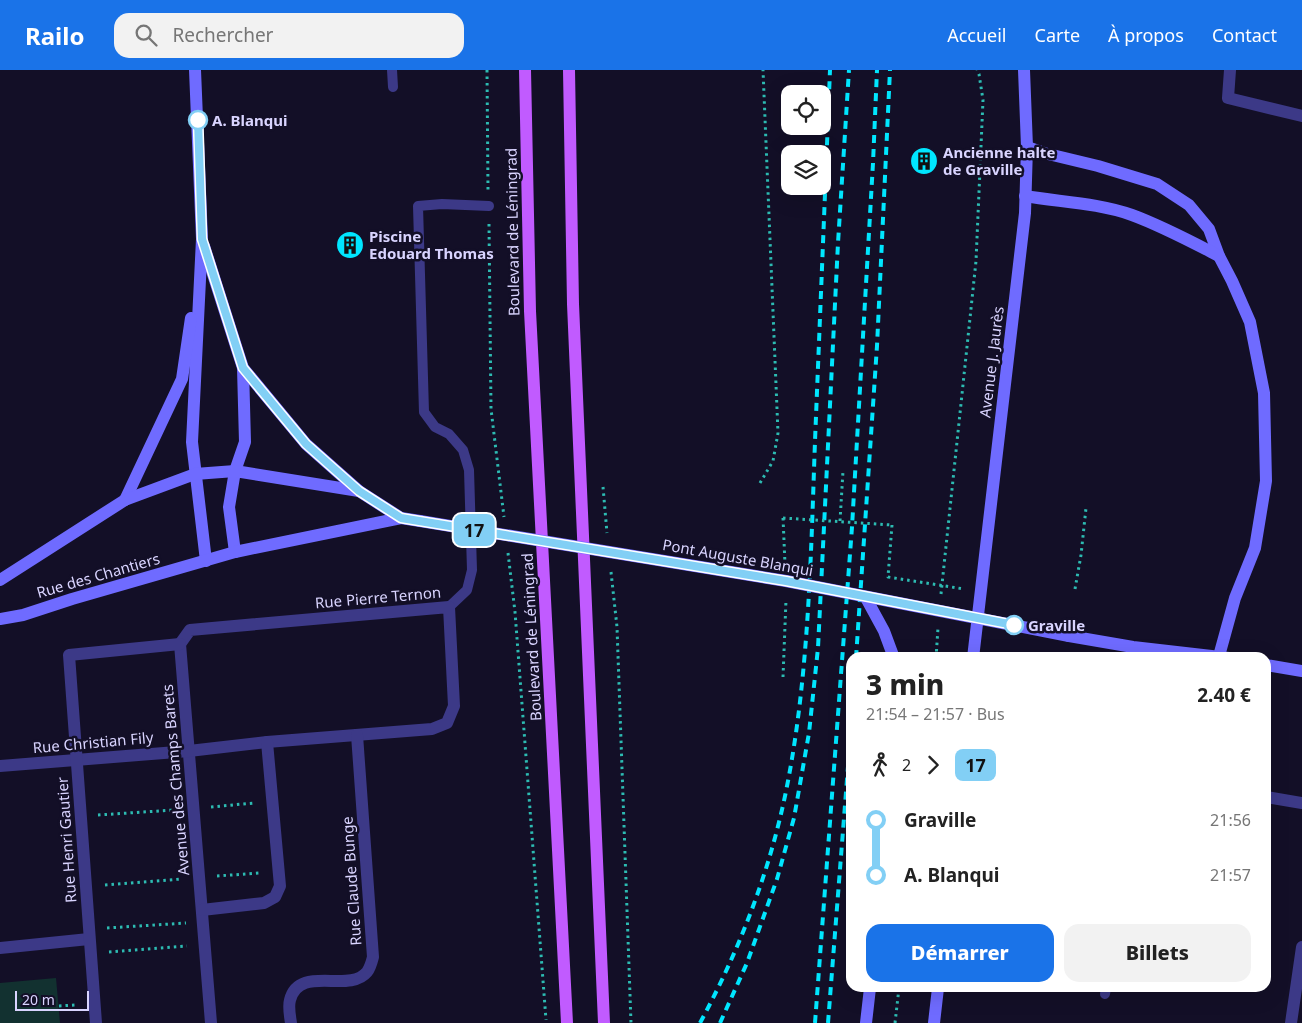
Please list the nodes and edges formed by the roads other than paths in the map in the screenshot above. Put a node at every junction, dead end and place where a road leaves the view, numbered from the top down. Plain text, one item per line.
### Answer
1 (195, 70) edge
2 (392, 70) edge
3 (525, 70) edge
4 (569, 70) edge
5 (1024, 70) edge
6 (1230, 70) edge
7 (393, 87) dead end
8 (1302, 116) edge
9 (1026, 147) junction
10 (1026, 196) junction
11 (489, 206) dead end
12 (202, 239) junction
13 (1219, 256) junction
14 (243, 368) junction
15 (235, 470) junction
16 (195, 474) junction
17 (359, 491) junction
18 (125, 500) junction
19 (401, 518) junction
20 (235, 552) junction
21 (206, 560) junction
22 (0, 580) edge
23 (866, 598) junction
24 (449, 606) junction
25 (0, 619) edge
26 (180, 644) junction
27 (892, 652) edge
28 (975, 652) edge
29 (1178, 652) edge
30 (1225, 652) edge
31 (1271, 665) edge
32 (1302, 671) edge
33 (357, 734) junction
34 (267, 742) junction
35 (190, 751) junction
36 (76, 760) junction
37 (0, 766) edge
38 (1271, 798) edge
39 (1302, 803) edge
40 (203, 916) junction
41 (89, 934) junction
42 (1302, 947) edge
43 (0, 948) edge
44 (870, 992) edge
45 (938, 992) edge
46 (96, 1023) edge
47 (211, 1023) edge
48 (291, 1023) edge
49 (567, 1023) edge
50 (604, 1023) edge
51 (866, 1023) edge
52 (934, 1023) edge
53 (1291, 1023) edge

1 - 12 street
2 - 7 lane
3 - 49 main road, Boulevard de Léningrad
4 - 50 main road
5 - 9 street, Avenue J. Jaurès
6 - 8 street
9 - 10 street, Avenue J. Jaurès
9 - 13 street
10 - 13 street
10 - 28 street, Avenue J. Jaurès
11 - 24 lane
12 - 14 street
12 - 16 street
12 - 18 street
13 - 30 street
14 - 15 street
14 - 17 street
15 - 16 street, Pont Auguste Blanqui
15 - 17 street, Pont Auguste Blanqui
15 - 20 street
16 - 18 street, Rue des Chantiers
16 - 21 street
17 - 19 street, Pont Auguste Blanqui
18 - 22 street, Rue des Chantiers
19 - 20 street, Pont Auguste Blanqui
19 - 23 street, Pont Auguste Blanqui, bridge
20 - 21 street, Pont Auguste Blanqui
21 - 25 street, Rue des Chantiers
23 - 27 street
23 - 29 street, Pont Auguste Blanqui, bridge
24 - 26 street, Rue Pierre Ternon
24 - 33 street, Rue Pierre Ternon
26 - 35 street, Avenue des Champs Barets
26 - 36 street, Rue Henri Gautier
31 - 32 street
33 - 34 street, Rue Pierre Ternon
33 - 48 street, Rue Claude Bunge
34 - 35 street, Rue Pierre Ternon
34 - 40 street
35 - 36 street, Rue Christian Fily
35 - 40 street, Avenue des Champs Barets
36 - 37 street, Rue Christian Fily
36 - 41 street, Rue Henri Gautier
38 - 39 street
40 - 47 street, Avenue des Champs Barets
41 - 43 street
41 - 46 street, Rue Henri Gautier
42 - 53 street
44 - 51 street
45 - 52 street

